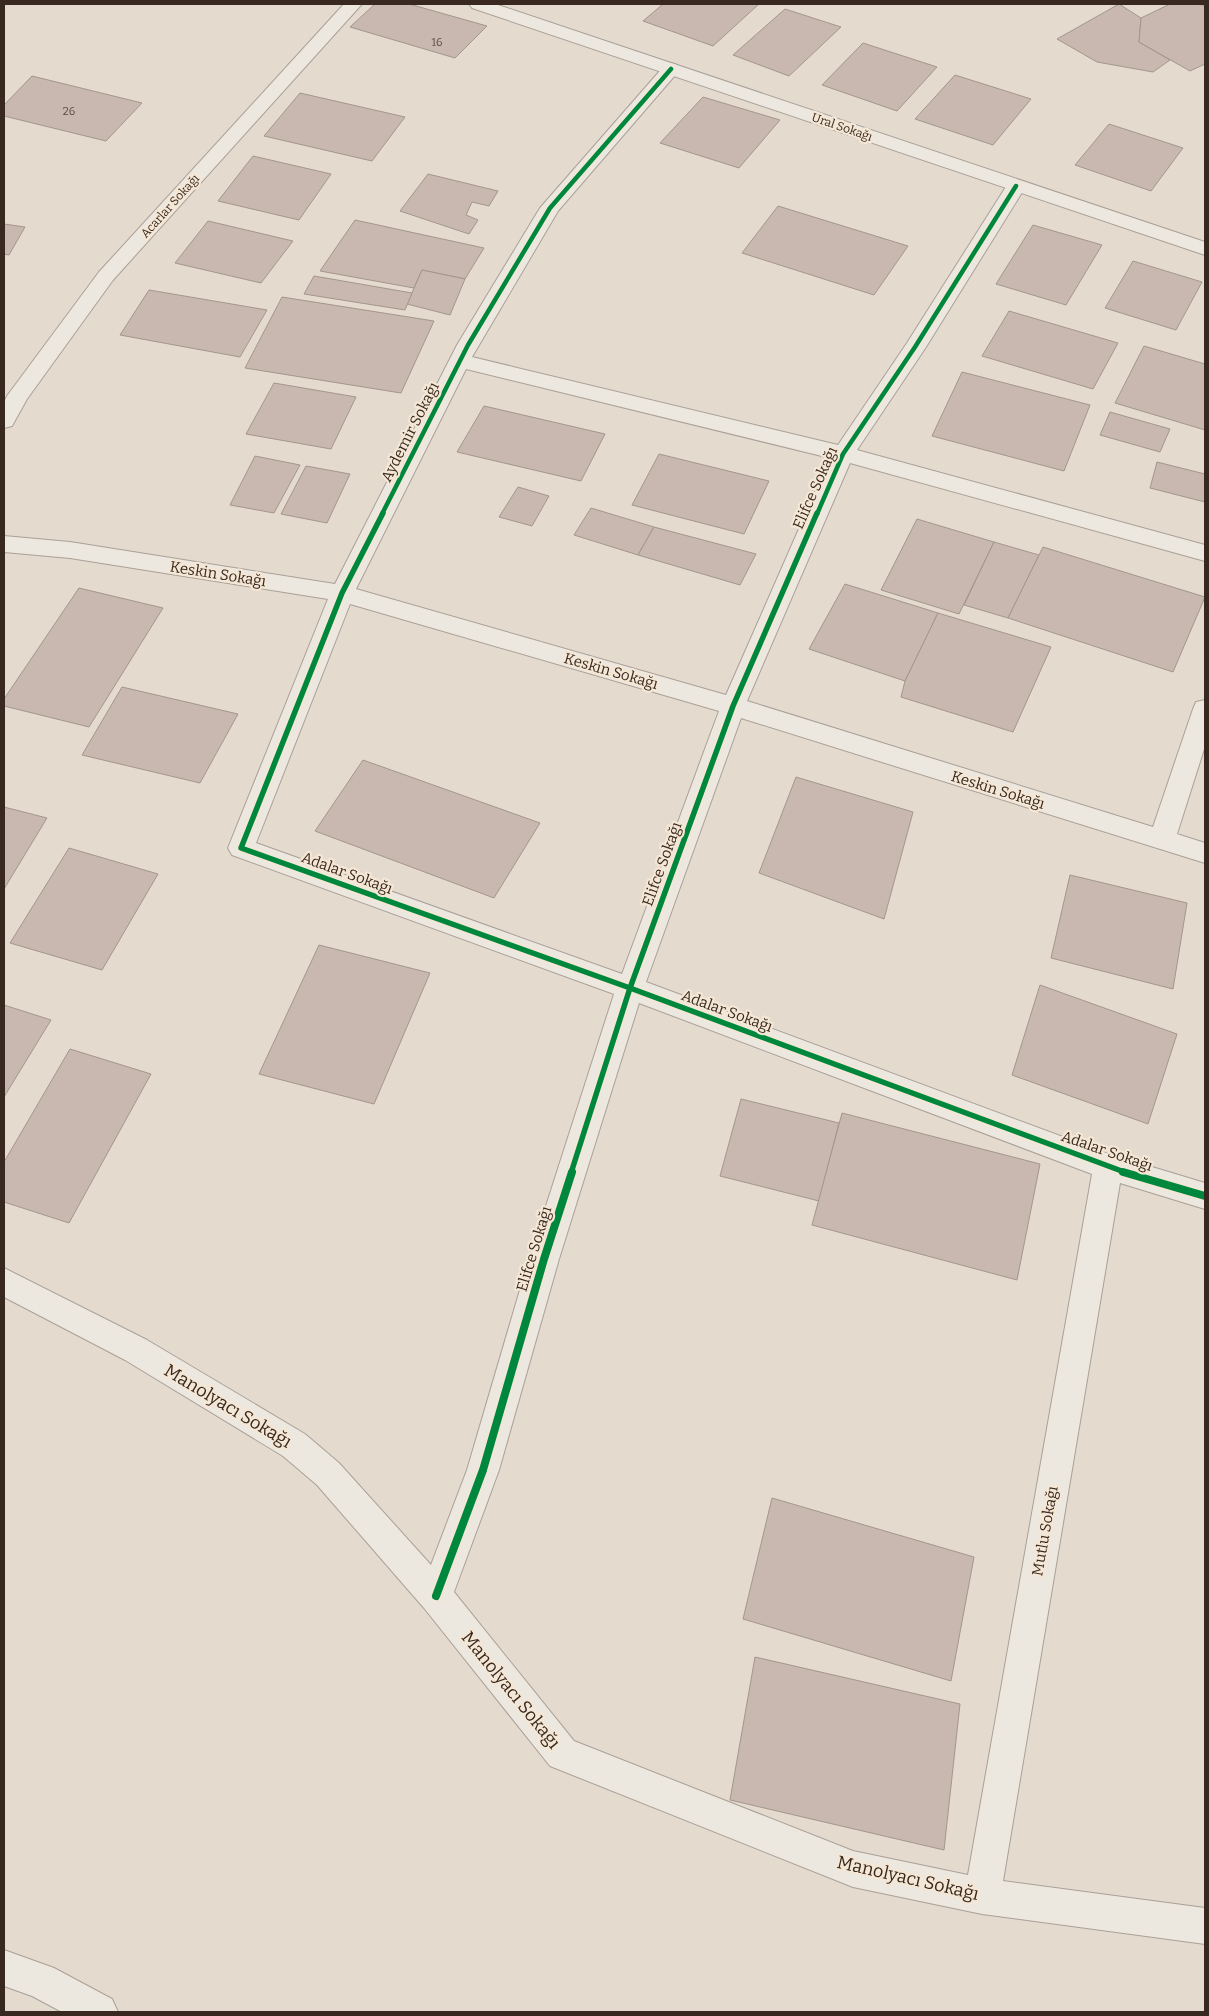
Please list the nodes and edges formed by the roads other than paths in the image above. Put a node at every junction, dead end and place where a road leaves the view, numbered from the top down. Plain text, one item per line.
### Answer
1 (353, 4) edge
2 (478, 4) edge
3 (671, 69) junction
4 (1016, 186) junction
5 (1205, 249) edge
6 (460, 361) junction
7 (4, 421) edge
8 (842, 454) junction
9 (4, 544) edge
10 (1205, 553) edge
11 (342, 594) junction
12 (734, 706) junction
13 (1205, 709) edge
14 (1162, 839) junction
15 (241, 848) joint
16 (1205, 853) edge
17 (630, 988) junction
18 (1108, 1167) junction
19 (1205, 1196) edge
20 (4, 1282) edge
21 (436, 1596) junction
22 (982, 1896) junction
23 (1205, 1926) edge
24 (4, 1968) edge
25 (99, 2012) edge

1 - 7 street, Acarlar Sokağı
2 - 3 street, Ural Sokağı
3 - 4 street, Ural Sokağı
3 - 6 street, Aydemir Sokağı
4 - 5 street, Ural Sokağı
4 - 8 street, Elifce Sokağı
6 - 8 street
6 - 11 street, Aydemir Sokağı
8 - 10 street
8 - 12 street, Elifce Sokağı
9 - 11 street, Keskin Sokağı
11 - 12 street, Keskin Sokağı
11 - 15 street, Aydemir Sokağı
12 - 14 street, Keskin Sokağı
12 - 17 street, Elifce Sokağı
13 - 14 street
14 - 16 street, Keskin Sokağı
15 - 17 street, Adalar Sokağı
17 - 18 street, Adalar Sokağı
17 - 21 street, Elifce Sokağı
18 - 19 street, Adalar Sokağı
18 - 22 street, Mutlu Sokağı
20 - 21 street, Manolyacı Sokağı
21 - 22 street, Manolyacı Sokağı
22 - 23 street, Manolyacı Sokağı
24 - 25 street

